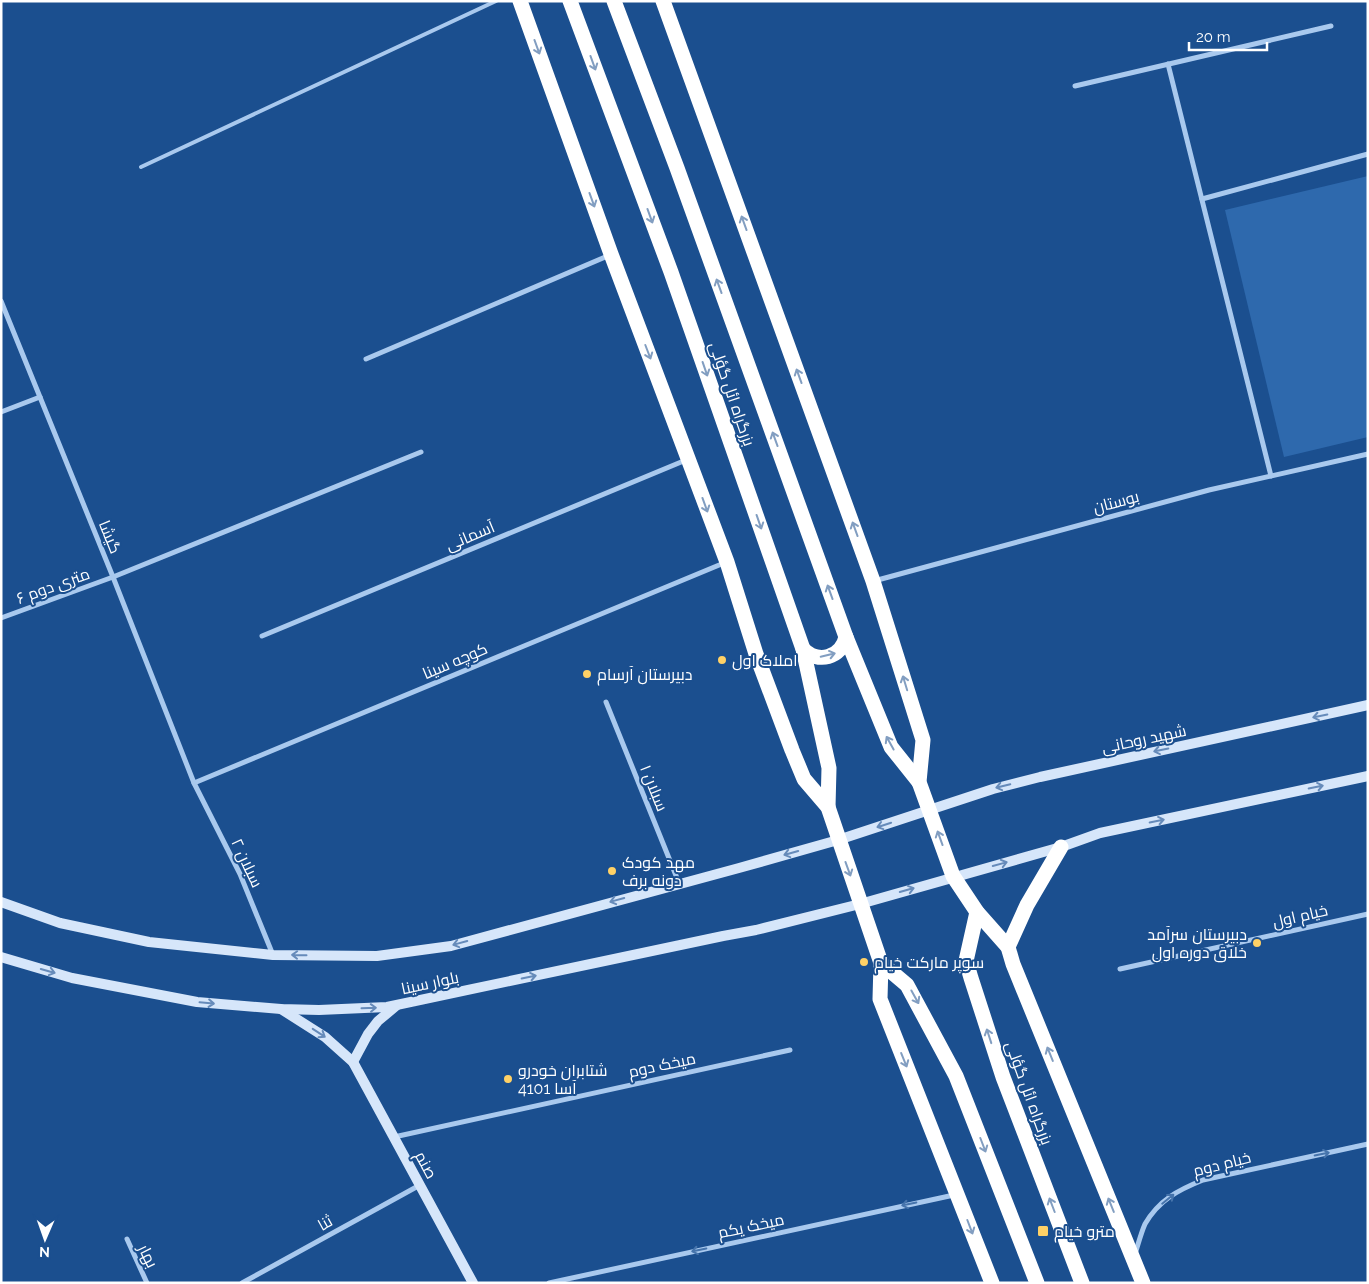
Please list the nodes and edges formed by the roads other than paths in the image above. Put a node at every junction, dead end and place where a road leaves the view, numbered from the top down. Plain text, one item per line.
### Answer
1 (496, 1) edge
2 (520, 1) edge
3 (570, 1) edge
4 (614, 1) edge
5 (663, 1) edge
6 (1331, 26) dead end
7 (1168, 64) junction
8 (1075, 86) dead end
9 (1368, 154) edge
10 (141, 167) dead end
11 (1202, 199) junction
12 (611, 254) junction
13 (1, 300) edge
14 (366, 359) dead end
15 (40, 397) junction
16 (1, 412) edge
17 (420, 452) dead end
18 (1368, 454) edge
19 (688, 459) junction
20 (1271, 476) junction
21 (727, 562) junction
22 (113, 577) junction
23 (874, 581) junction
24 (1, 618) edge
25 (262, 636) dead end
26 (846, 637) junction
27 (803, 649) junction
28 (606, 702) dead end
29 (1368, 705) edge
30 (1368, 776) edge
31 (919, 782) junction
32 (194, 783) junction
33 (828, 807) junction
34 (930, 810) junction
35 (838, 840) junction
36 (1061, 847) junction
37 (953, 876) junction
38 (679, 883) junction
39 (1, 902) edge
40 (860, 904) junction
41 (977, 912) junction
42 (1368, 914) edge
43 (1008, 947) junction
44 (273, 955) junction
45 (1, 958) edge
46 (881, 963) junction
47 (1120, 969) dead end
48 (398, 1004) junction
49 (281, 1009) junction
50 (790, 1050) dead end
51 (353, 1062) junction
52 (394, 1137) junction
53 (1368, 1144) edge
54 (420, 1185) junction
55 (957, 1194) junction
56 (127, 1239) dead end
57 (1140, 1277) edge
58 (148, 1283) edge
59 (242, 1283) edge
60 (474, 1283) edge
61 (549, 1283) edge
62 (992, 1283) edge
63 (1037, 1283) edge
64 (1082, 1283) edge

1 - 10 lane
2 -> 12 highway
3 -> 27 highway, بزرگراه ائل گؤلی
26 -> 4 highway, بزرگراه ائل گؤلی
23 -> 5 highway
6 - 7 street
7 - 8 street
7 - 11 street
9 - 11 street
11 - 20 street
12 - 14 street
12 -> 19 highway
13 - 15 street, گیشا
15 - 16 street
15 - 22 street, گیشا
17 - 22 street, ۶ متری دوم
18 - 20 street, بوستان
19 -> 21 highway
19 - 25 street, آسمانی
20 - 23 street, بوستان
21 - 32 street, کوچه سینا
21 - 33 highway
22 - 24 street, ۶ متری دوم
22 - 32 street, گیشا
31 -> 23 highway
27 -> 26 highway
31 -> 26 highway, بزرگراه ائل گؤلی
27 - 33 highway, بزرگراه ائل گؤلی
28 - 38 street, سبلان ۱
29 -> 34 main road, شهید روحانی
36 -> 30 main road
31 - 34 highway
32 - 44 street, سبلان ۲
33 - 35 highway
34 -> 35 main road, شهید روحانی
37 -> 34 highway
35 -> 38 main road, بلوار سینا
35 -> 40 highway
37 -> 36 main road
36 - 43 highway
40 -> 37 main road, بلوار سینا
37 - 41 highway
38 -> 44 main road, بلوار سینا
39 - 44 main road, بلوار سینا
40 - 46 highway
48 -> 40 main road, بلوار سینا
41 - 43 highway
64 -> 41 highway, بزرگراه ائل گؤلی
42 - 47 street, خیام اول
57 -> 43 highway
45 -> 49 main road, بلوار سینا
46 -> 55 highway
46 -> 63 highway
49 -> 48 main road, بلوار سینا
48 - 51 main road
49 -> 51 main road, صنم
50 - 52 street, میخک دوم
51 - 52 main road, صنم
52 - 54 main road, صنم
57 -> 53 street, خیام دوم
54 - 59 street, ثنا
54 - 60 main road, صنم
55 -> 61 street, میخک یکم
55 -> 62 highway
56 - 58 street, بهار

